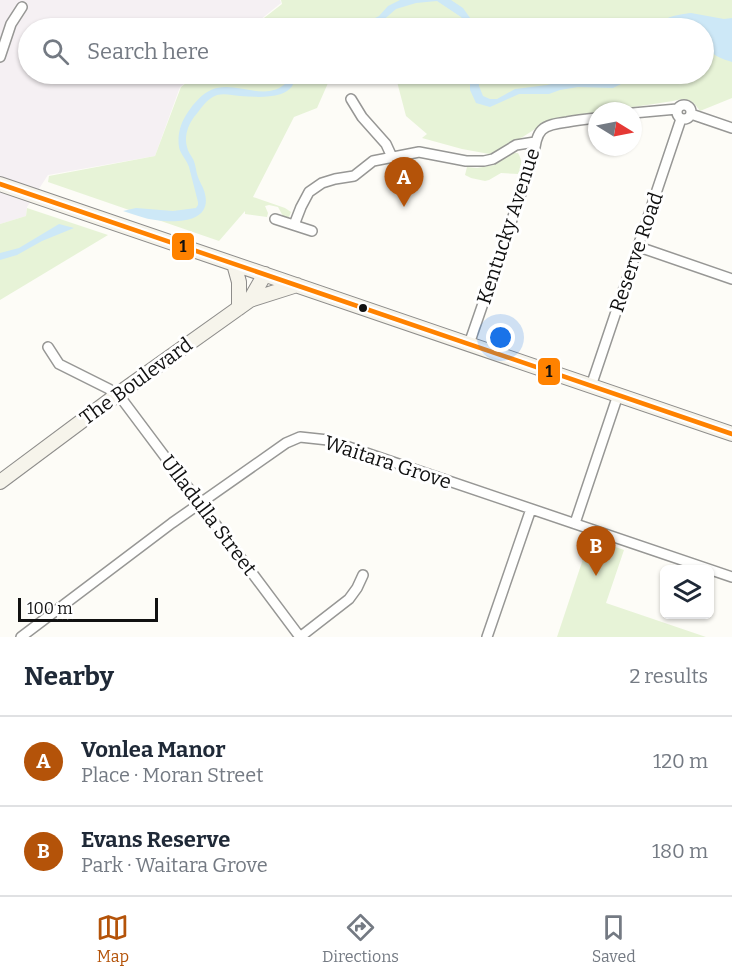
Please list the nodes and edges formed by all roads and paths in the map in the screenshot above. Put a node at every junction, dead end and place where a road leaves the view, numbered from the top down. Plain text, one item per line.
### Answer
1 (22, 7) dead end
2 (0, 57) edge
3 (351, 99) dead end
4 (677, 109) junction
5 (642, 112) edge
6 (691, 114) junction
7 (588, 119) edge
8 (681, 119) junction
9 (732, 128) edge
10 (535, 142) junction
11 (392, 157) junction
12 (0, 184) edge
13 (275, 219) dead end
14 (294, 225) junction
15 (312, 231) dead end
16 (639, 247) junction
17 (234, 264) junction
18 (265, 274) junction
19 (732, 279) edge
20 (297, 285) junction
21 (245, 304) junction
22 (470, 344) junction
23 (48, 347) dead end
24 (591, 386) junction
25 (116, 395) junction
26 (618, 395) junction
27 (732, 434) edge
28 (0, 482) edge
29 (200, 503) junction
30 (531, 509) junction
31 (575, 523) junction
32 (363, 575) dead end
33 (732, 577) edge
34 (21, 637) edge
35 (300, 637) edge
36 (487, 637) edge

1 - 2 street
3 - 11 street
4 - 5 street
4 - 6 street
4 - 8 street
6 - 8 street
6 - 9 street
7 - 10 street, Kentucky Avenue
8 - 16 street, Reserve Road
10 - 11 street
10 - 22 street, Kentucky Avenue
11 - 14 street
12 - 17 main road
13 - 14 street
14 - 15 street
16 - 19 street
16 - 24 street, Reserve Road
17 - 18 main road
17 - 21 main road
18 - 20 main road
18 - 21 main road, The Boulevard
20 - 21 main road
20 - 22 main road
21 - 25 main road, The Boulevard
22 - 24 main road
23 - 25 street, Ulladulla Street
24 - 26 main road
25 - 28 main road, The Boulevard
25 - 29 street, Ulladulla Street
26 - 27 main road
26 - 31 street
29 - 30 street, Waitara Grove
29 - 34 street, Waitara Grove
29 - 35 street, Ulladulla Street
30 - 31 street, Waitara Grove
30 - 36 street
31 - 33 street, Waitara Grove
32 - 35 street

